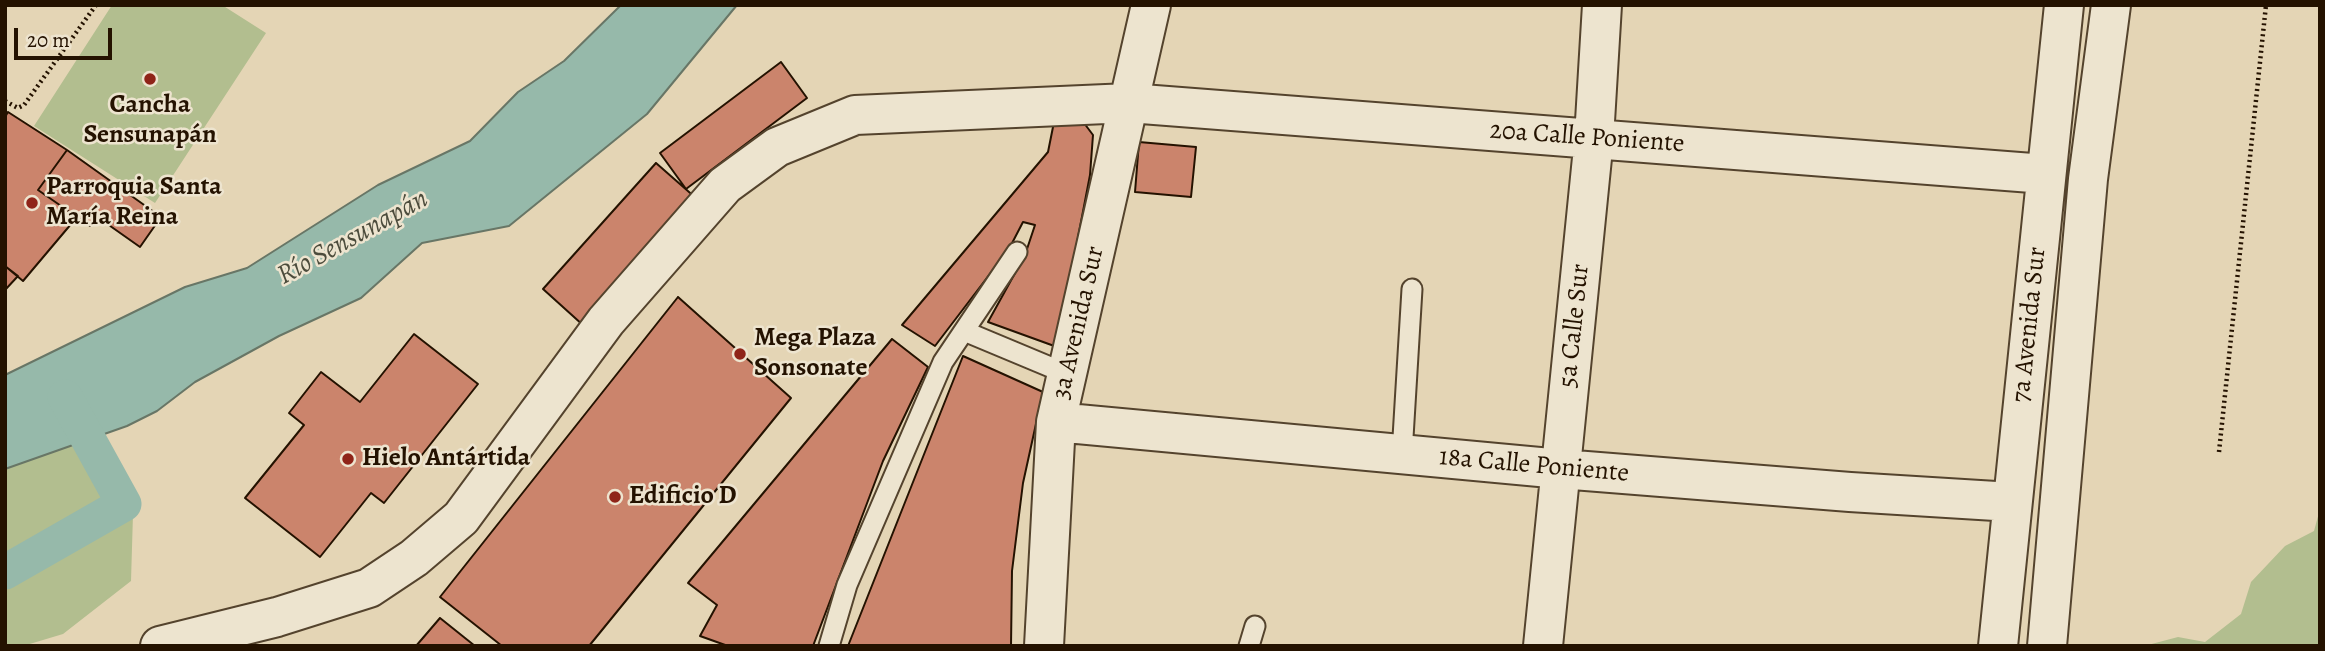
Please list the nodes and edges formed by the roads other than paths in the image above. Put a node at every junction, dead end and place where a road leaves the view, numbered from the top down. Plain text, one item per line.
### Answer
1 (1151, 5) edge
2 (1602, 5) edge
3 (2064, 5) edge
4 (2111, 5) edge
5 (1129, 103) junction
6 (1594, 138) junction
7 (2045, 174) junction
8 (1017, 252) dead end
9 (1412, 289) dead end
10 (964, 331) junction
11 (1067, 374) junction
12 (1056, 422) junction
13 (1402, 454) junction
14 (1561, 469) junction
15 (2012, 502) junction
16 (1255, 626) dead end
17 (160, 646) edge
18 (829, 646) edge
19 (1044, 646) edge
20 (1249, 646) edge
21 (1543, 646) edge
22 (1998, 646) edge
23 (2047, 646) edge

1 - 5 street, 3a Avenida Sur
2 - 6 street, 5a Calle Sur
3 - 7 street, 7a Avenida Sur
4 - 23 street, 7a Avenida Sur
5 - 6 street, 20a Calle Poniente
5 - 11 street, 3a Avenida Sur
5 - 17 street, 20a Calle Poniente
6 - 7 street, 20a Calle Poniente
6 - 14 street, 5a Calle Sur
7 - 15 street, 7a Avenida Sur
8 - 10 lane
9 - 13 lane
10 - 11 lane
10 - 18 lane
11 - 12 street, 3a Avenida Sur
12 - 13 street, 18a Calle Poniente
12 - 19 street, 3a Avenida Sur
13 - 14 street, 18a Calle Poniente
14 - 15 street, 18a Calle Poniente
14 - 21 street, 5a Calle Sur
15 - 22 street, 7a Avenida Sur
16 - 20 lane

